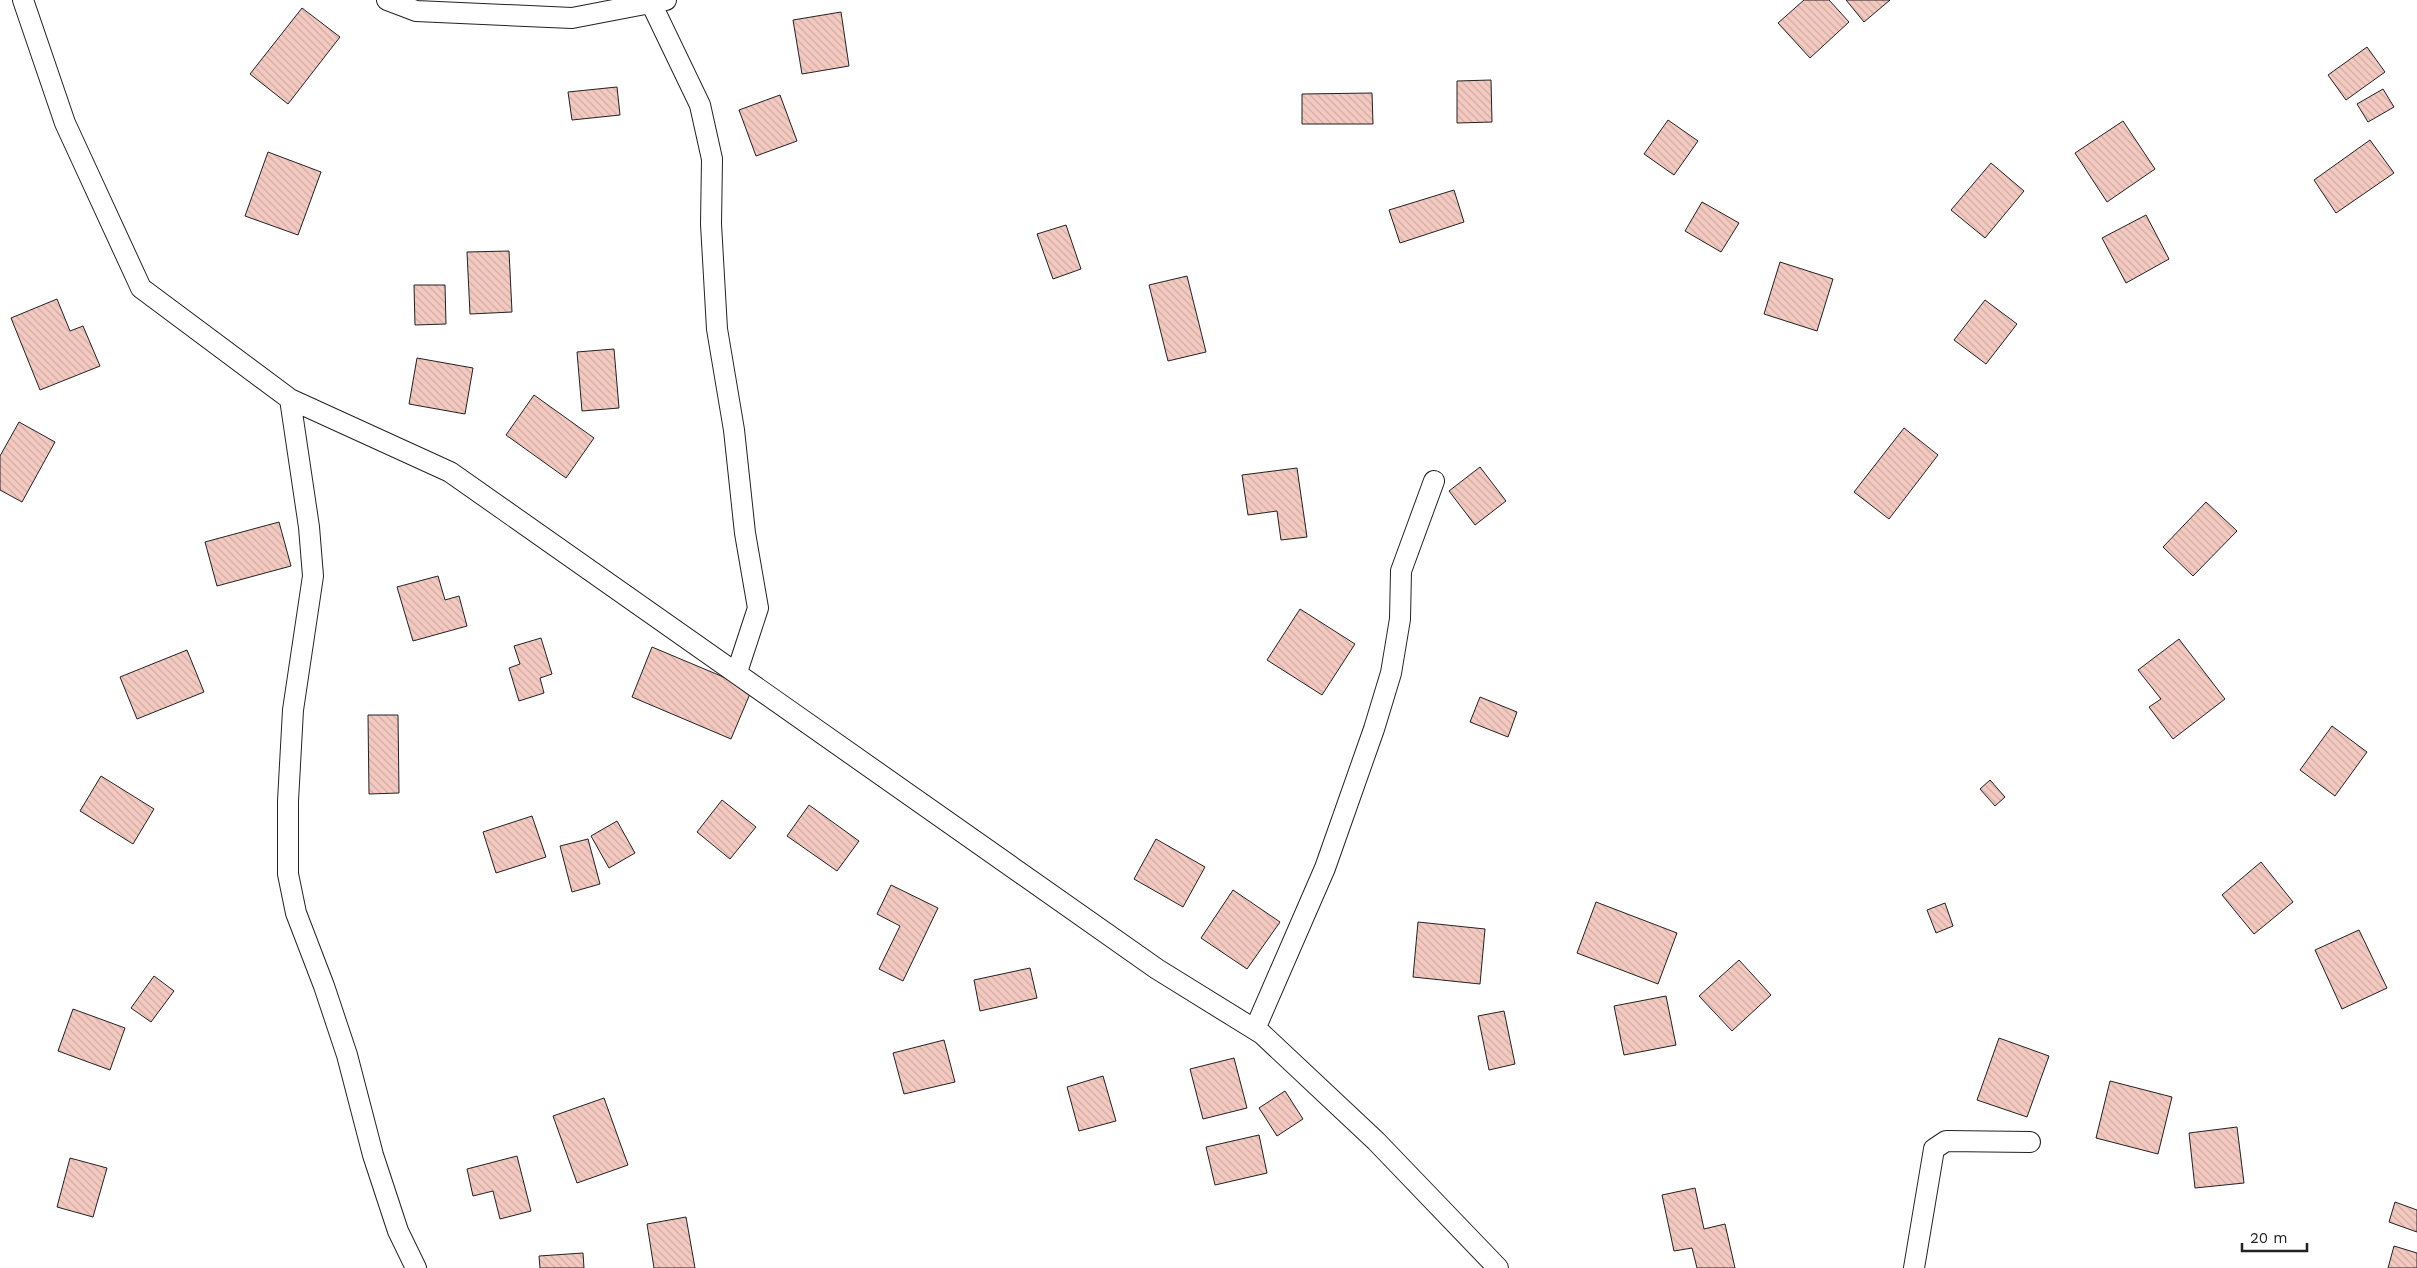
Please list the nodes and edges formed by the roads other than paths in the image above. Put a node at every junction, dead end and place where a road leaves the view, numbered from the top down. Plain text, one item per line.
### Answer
1 (23, 0) edge
2 (387, 0) edge
3 (658, 1) edge
4 (290, 400) junction
5 (1434, 482) dead end
6 (737, 672) junction
7 (1255, 1029) junction
8 (2030, 1142) dead end
9 (416, 1268) edge
10 (1498, 1268) edge
11 (1914, 1268) edge

1 - 4 street
2 - 3 street
3 - 6 street
4 - 6 street
4 - 9 street
5 - 7 street
6 - 7 street
7 - 10 street
8 - 11 street

